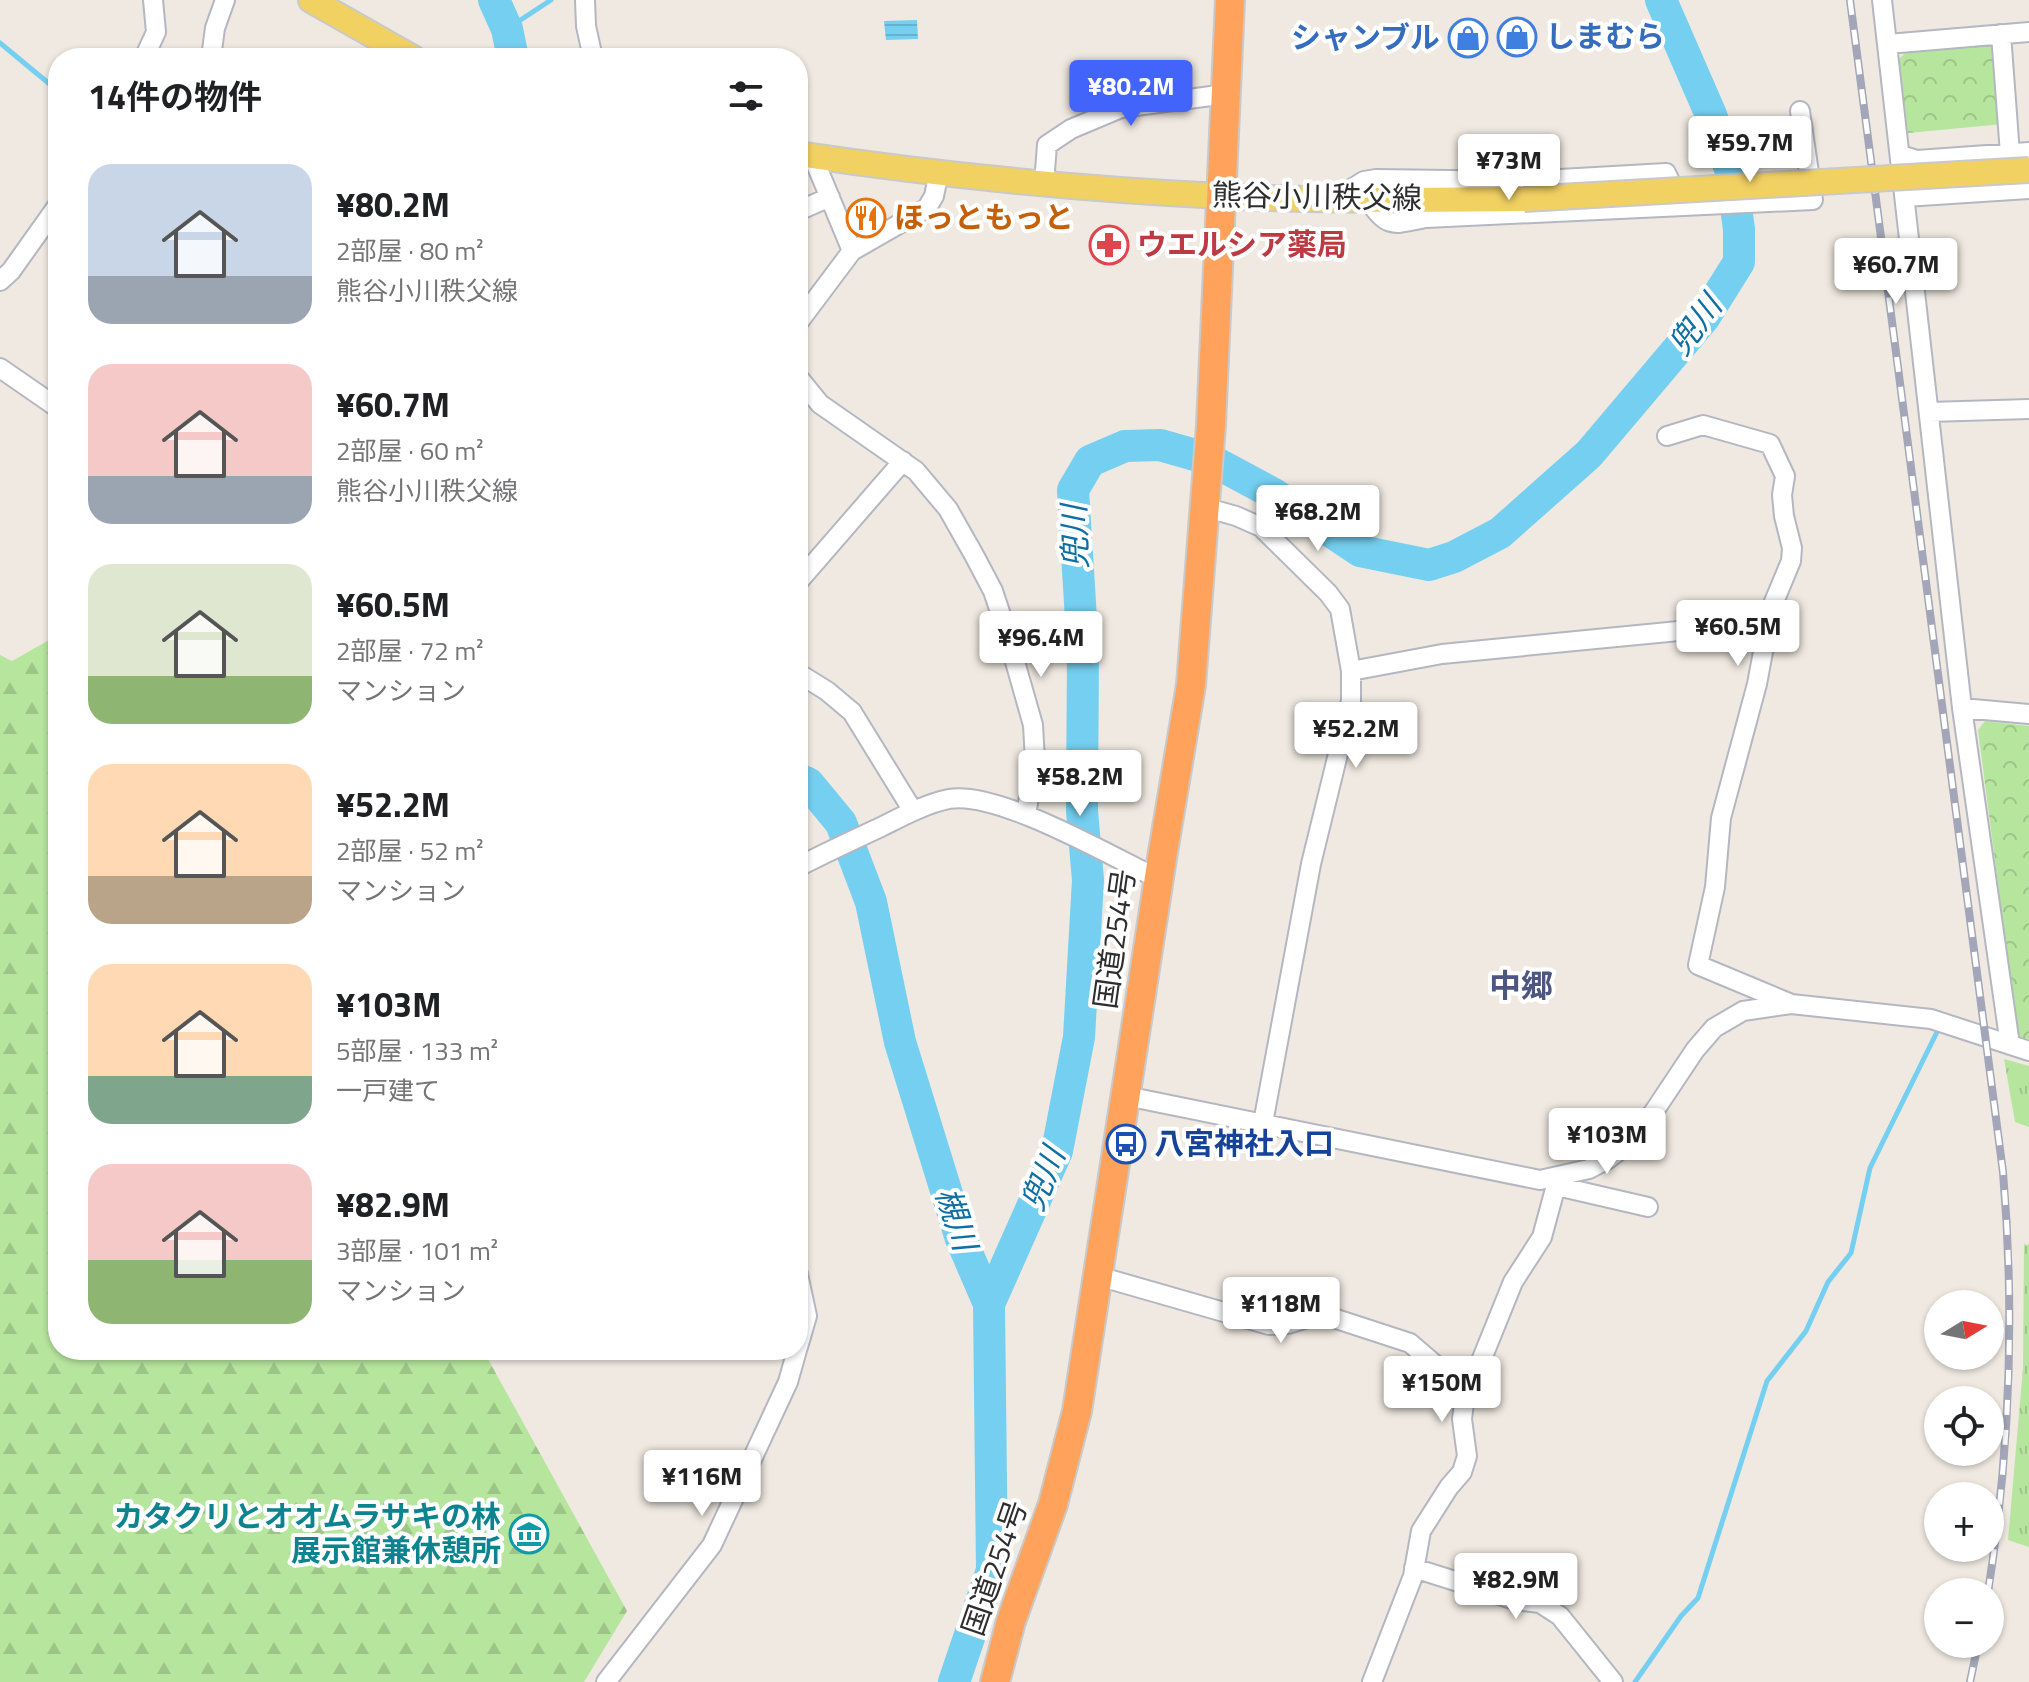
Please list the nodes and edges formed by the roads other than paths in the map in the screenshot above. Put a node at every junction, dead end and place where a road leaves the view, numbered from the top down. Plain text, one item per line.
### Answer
1 (153, 0) edge
2 (225, 0) edge
3 (311, 0) edge
4 (585, 0) edge
5 (1230, 0) edge
6 (1882, 0) edge
7 (2029, 32) edge
8 (2001, 34) junction
9 (1888, 44) junction
10 (149, 48) edge
11 (212, 48) edge
12 (395, 48) edge
13 (591, 48) edge
14 (1226, 94) junction
15 (1800, 111) dead end
16 (2020, 153) edge
17 (1901, 155) junction
18 (808, 156) edge
19 (808, 159) edge
20 (2029, 170) edge
21 (939, 172) junction
22 (1044, 183) junction
23 (2029, 189) edge
24 (1219, 196) junction
25 (830, 197) junction
26 (1905, 197) junction
27 (1335, 199) junction
28 (1368, 200) junction
29 (808, 207) edge
30 (1682, 207) junction
31 (48, 219) edge
32 (852, 251) junction
33 (0, 281) edge
34 (808, 310) edge
35 (0, 368) edge
36 (808, 389) edge
37 (48, 401) edge
38 (2029, 409) edge
39 (1929, 412) junction
40 (1667, 436) dead end
41 (903, 461) junction
42 (1205, 503) junction
43 (808, 570) edge
44 (1689, 630) dead end
45 (1351, 671) junction
46 (808, 679) edge
47 (1962, 708) junction
48 (2029, 714) edge
49 (910, 813) junction
50 (1032, 818) junction
51 (808, 862) edge
52 (1159, 879) junction
53 (1791, 1004) junction
54 (2010, 1045) junction
55 (2029, 1051) edge
56 (1126, 1096) junction
57 (1263, 1123) junction
58 (1558, 1182) junction
59 (1648, 1207) dead end
60 (1098, 1276) junction
61 (795, 1360) edge
62 (1468, 1393) junction
63 (1414, 1568) junction
64 (606, 1682) edge
65 (995, 1682) edge
66 (1372, 1682) edge
67 (1613, 1682) edge

1 - 10 street
2 - 11 street
3 - 12 main road
4 - 13 street
5 - 14 highway, 国道254号
6 - 9 street
7 - 8 street
8 - 9 street
8 - 16 street
9 - 17 street
14 - 22 street
14 - 24 highway, 国道254号
15 - 30 street
16 - 17 street
17 - 26 street
18 - 21 main road, 熊谷小川秩父線
19 - 25 street
20 - 28 main road, 熊谷小川秩父線, bridge
21 - 22 main road, 熊谷小川秩父線
21 - 32 street
22 - 24 main road, 熊谷小川秩父線
23 - 26 street
24 - 27 main road, 熊谷小川秩父線
24 - 42 highway, 国道254号
25 - 29 street
25 - 32 street
26 - 39 street
27 - 28 main road, 熊谷小川秩父線
27 - 30 street
28 - 30 street
31 - 33 street
32 - 34 street
35 - 37 street
36 - 41 street
38 - 39 street
39 - 47 street
40 - 53 street
41 - 43 street
41 - 50 street
42 - 45 street
42 - 52 highway, 国道254号
44 - 45 street
45 - 57 street
46 - 49 street
47 - 48 street
47 - 54 street
49 - 50 street
49 - 51 street
50 - 52 street
52 - 56 highway, 国道254号
53 - 54 street
53 - 58 street
54 - 55 street
56 - 57 street
56 - 60 highway, 国道254号
57 - 58 street
58 - 59 street
58 - 62 street
60 - 62 street
60 - 65 highway, 国道254号
61 - 64 street
62 - 63 street
63 - 66 street
63 - 67 street

